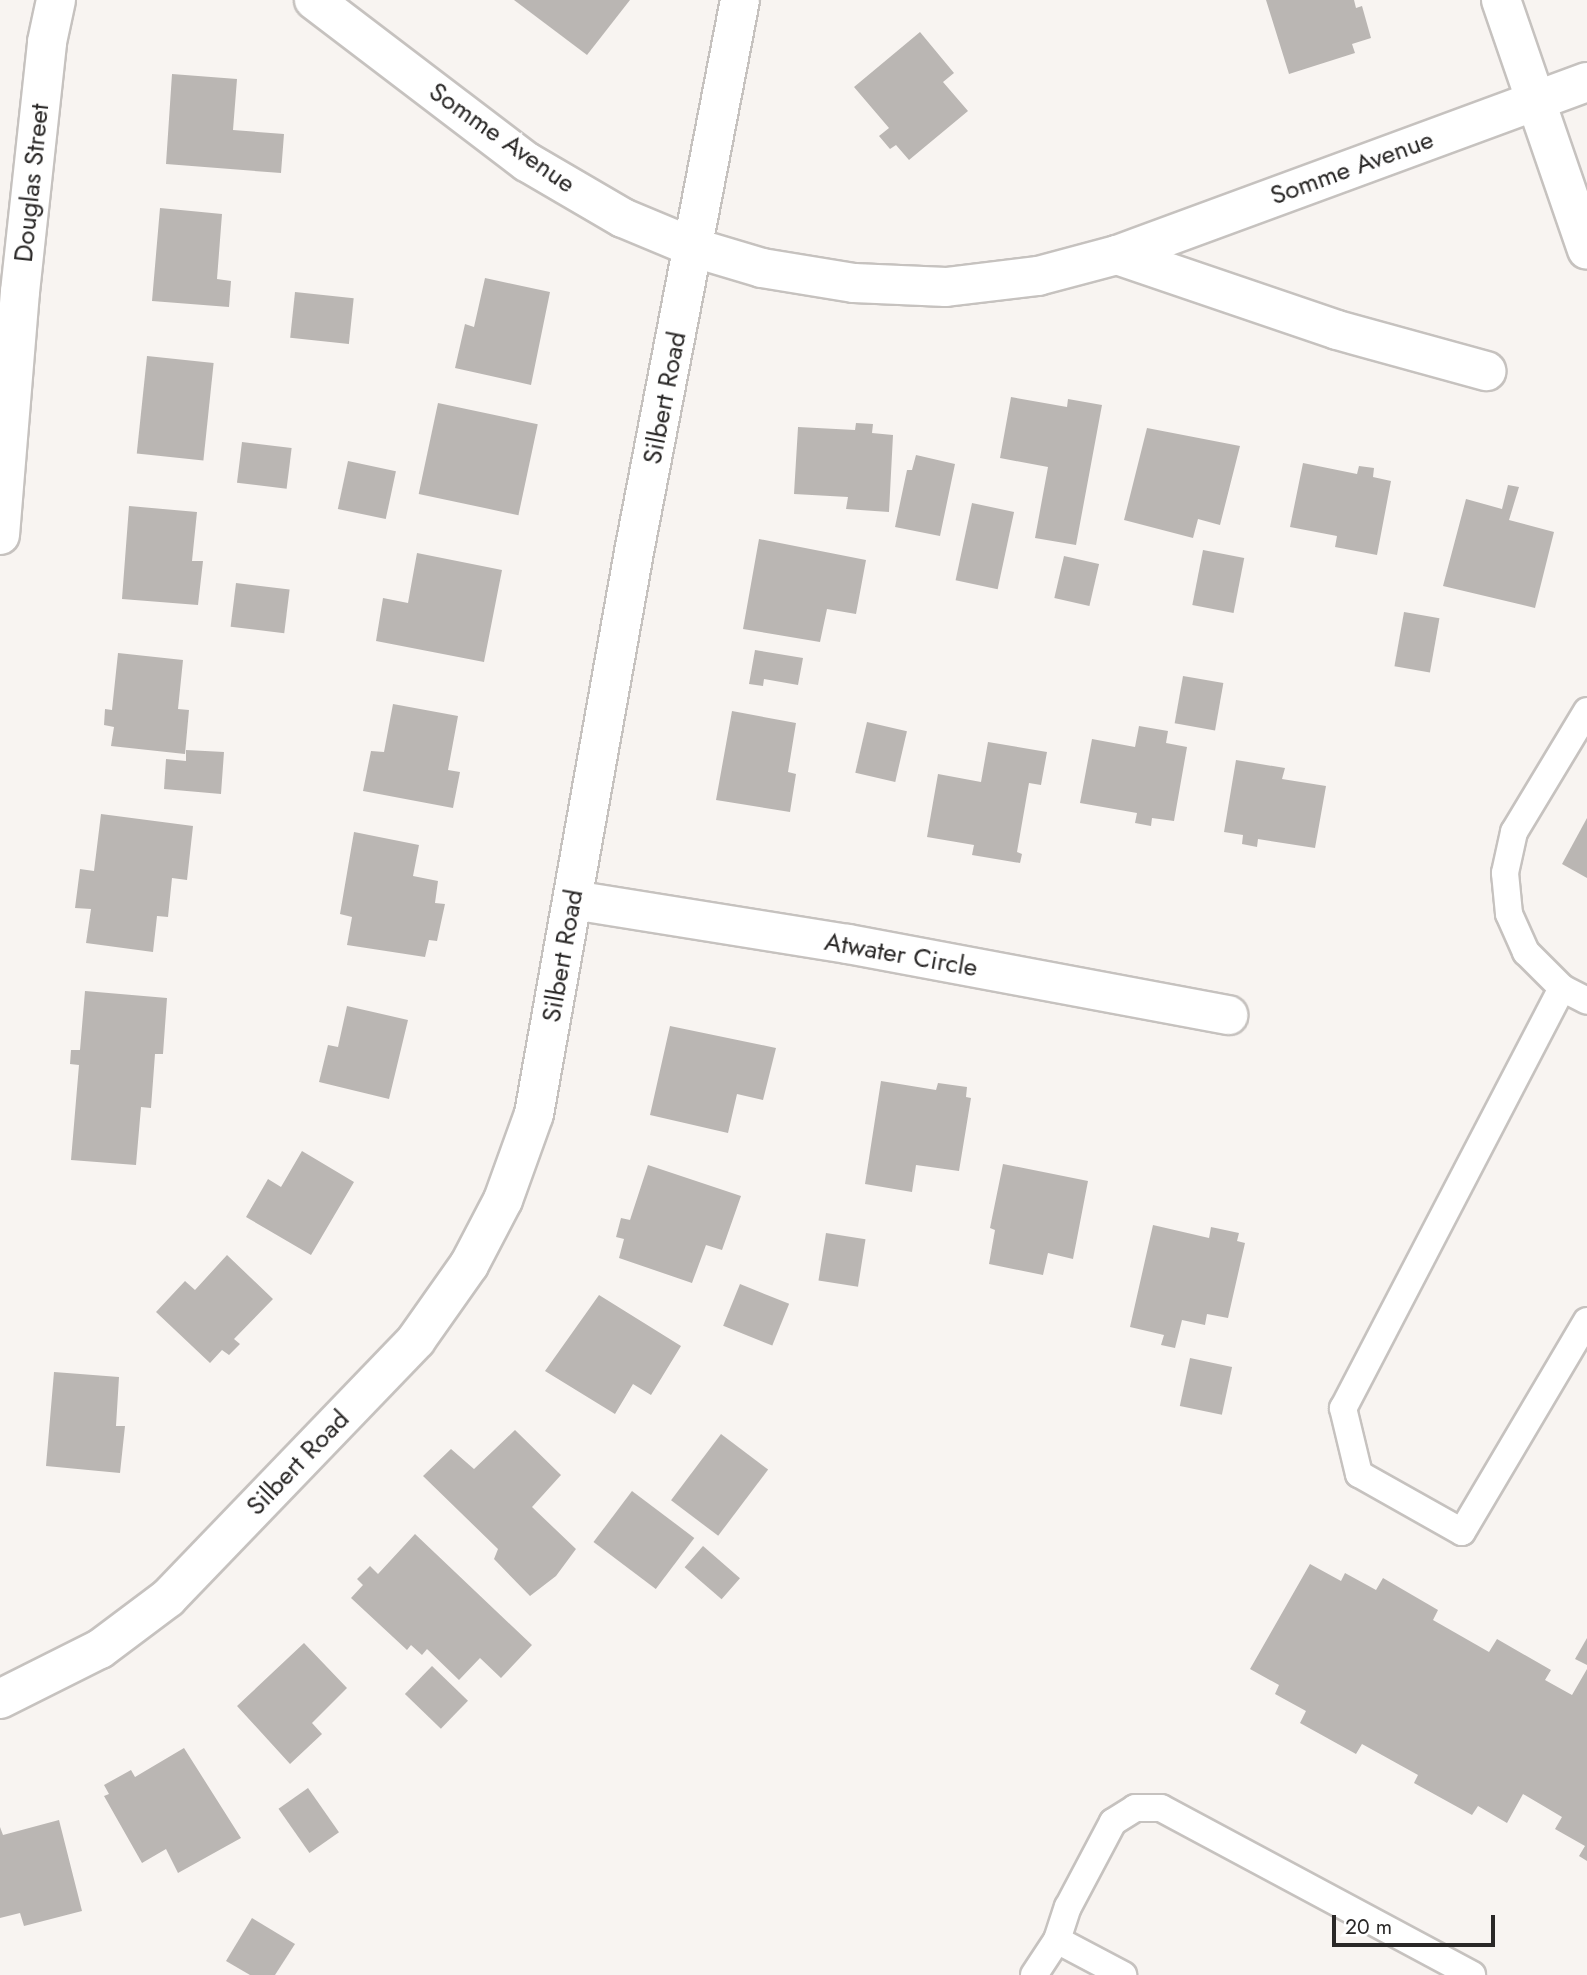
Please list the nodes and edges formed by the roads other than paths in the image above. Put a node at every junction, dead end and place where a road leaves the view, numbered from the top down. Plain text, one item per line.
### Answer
1 (56, 0) edge
2 (314, 0) edge
3 (740, 0) edge
4 (1501, 0) edge
5 (1587, 82) edge
6 (1536, 100) junction
7 (695, 248) junction
8 (1587, 250) edge
9 (1117, 255) junction
10 (1486, 371) dead end
11 (0, 535) edge
12 (1587, 711) edge
13 (573, 900) junction
14 (1563, 988) junction
15 (1587, 1001) edge
16 (1228, 1015) dead end
17 (1587, 1321) edge
18 (0, 1699) edge
19 (1057, 1940) junction
20 (1034, 1975) edge
21 (1123, 1975) edge
22 (1472, 1975) edge

1 - 11 street, Douglas Street
2 - 7 street, Somme Avenue
3 - 7 street, Silbert Road
4 - 6 street
5 - 6 street, Somme Avenue
6 - 8 street
6 - 9 street, Somme Avenue
7 - 9 street, Somme Avenue
7 - 13 street, Silbert Road
9 - 10 street
12 - 14 lane
13 - 16 street, Atwater Circle
13 - 18 street, Silbert Road
14 - 15 lane
14 - 17 lane
19 - 20 lane
19 - 21 lane
19 - 22 lane

